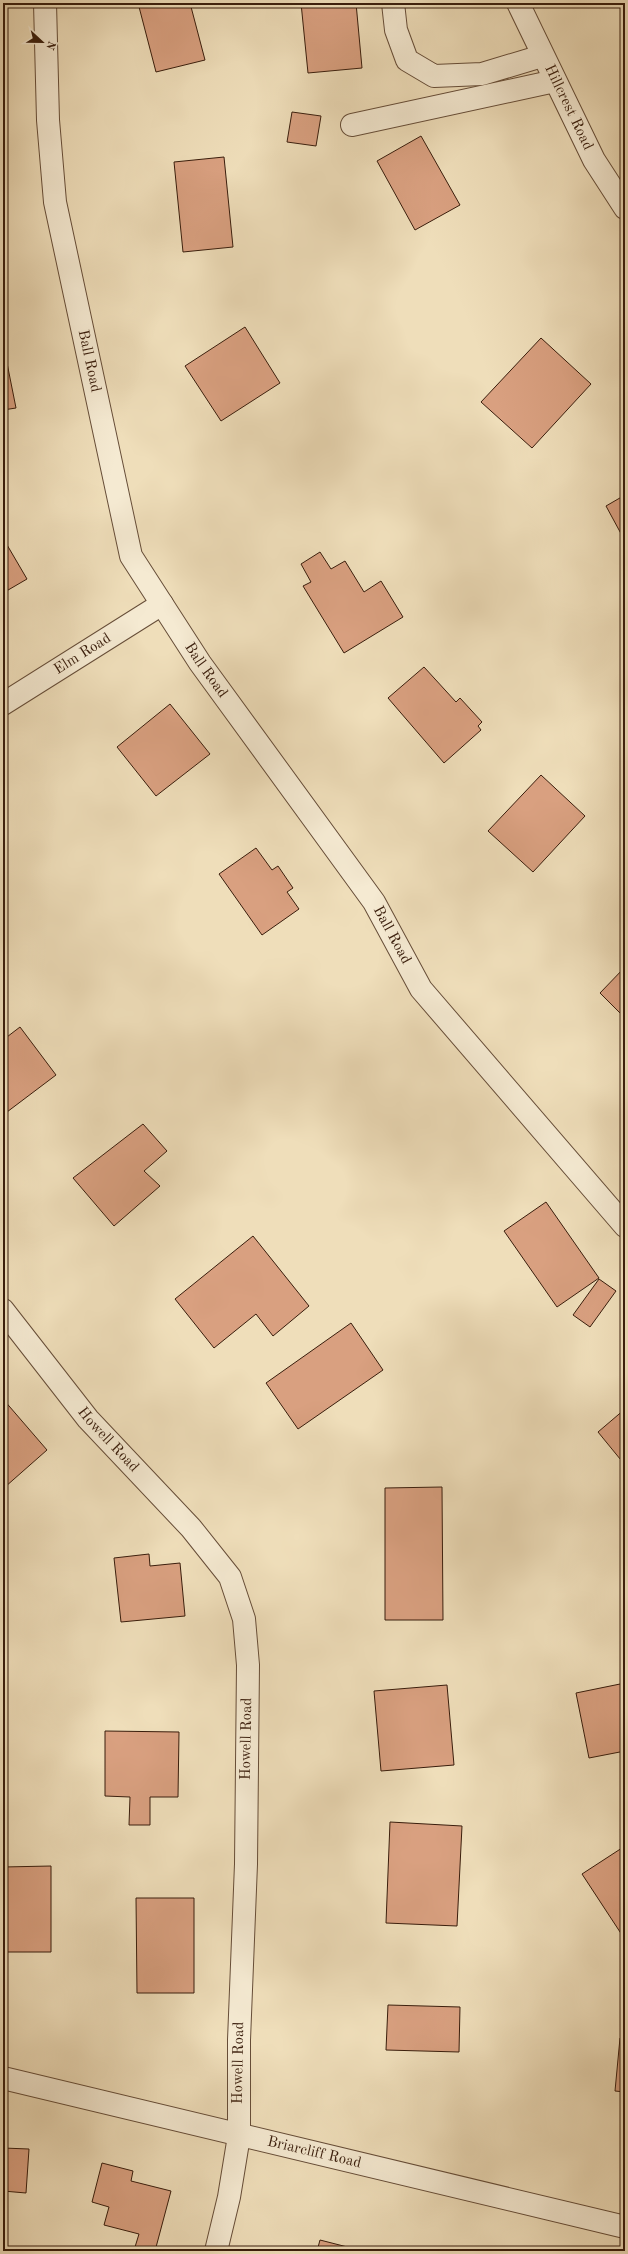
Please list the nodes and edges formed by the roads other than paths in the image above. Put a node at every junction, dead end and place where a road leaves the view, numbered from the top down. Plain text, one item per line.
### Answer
1 (45, 3) edge
2 (393, 3) edge
3 (518, 3) edge
4 (542, 56) junction
5 (555, 81) junction
6 (352, 125) dead end
7 (625, 208) edge
8 (162, 604) junction
9 (3, 704) edge
10 (625, 1226) edge
11 (3, 1310) edge
12 (3, 2078) edge
13 (239, 2136) junction
14 (625, 2227) edge
15 (216, 2251) edge

1 - 8 street, Ball Road
2 - 4 street
3 - 4 street, Hillcrest Road
4 - 5 street, Hillcrest Road
5 - 6 street
5 - 7 street, Hillcrest Road
8 - 9 street, Elm Road
8 - 10 street, Ball Road
11 - 13 street, Howell Road
12 - 13 street, Briarcliff Road
13 - 14 street, Briarcliff Road
13 - 15 street, Howell Road

